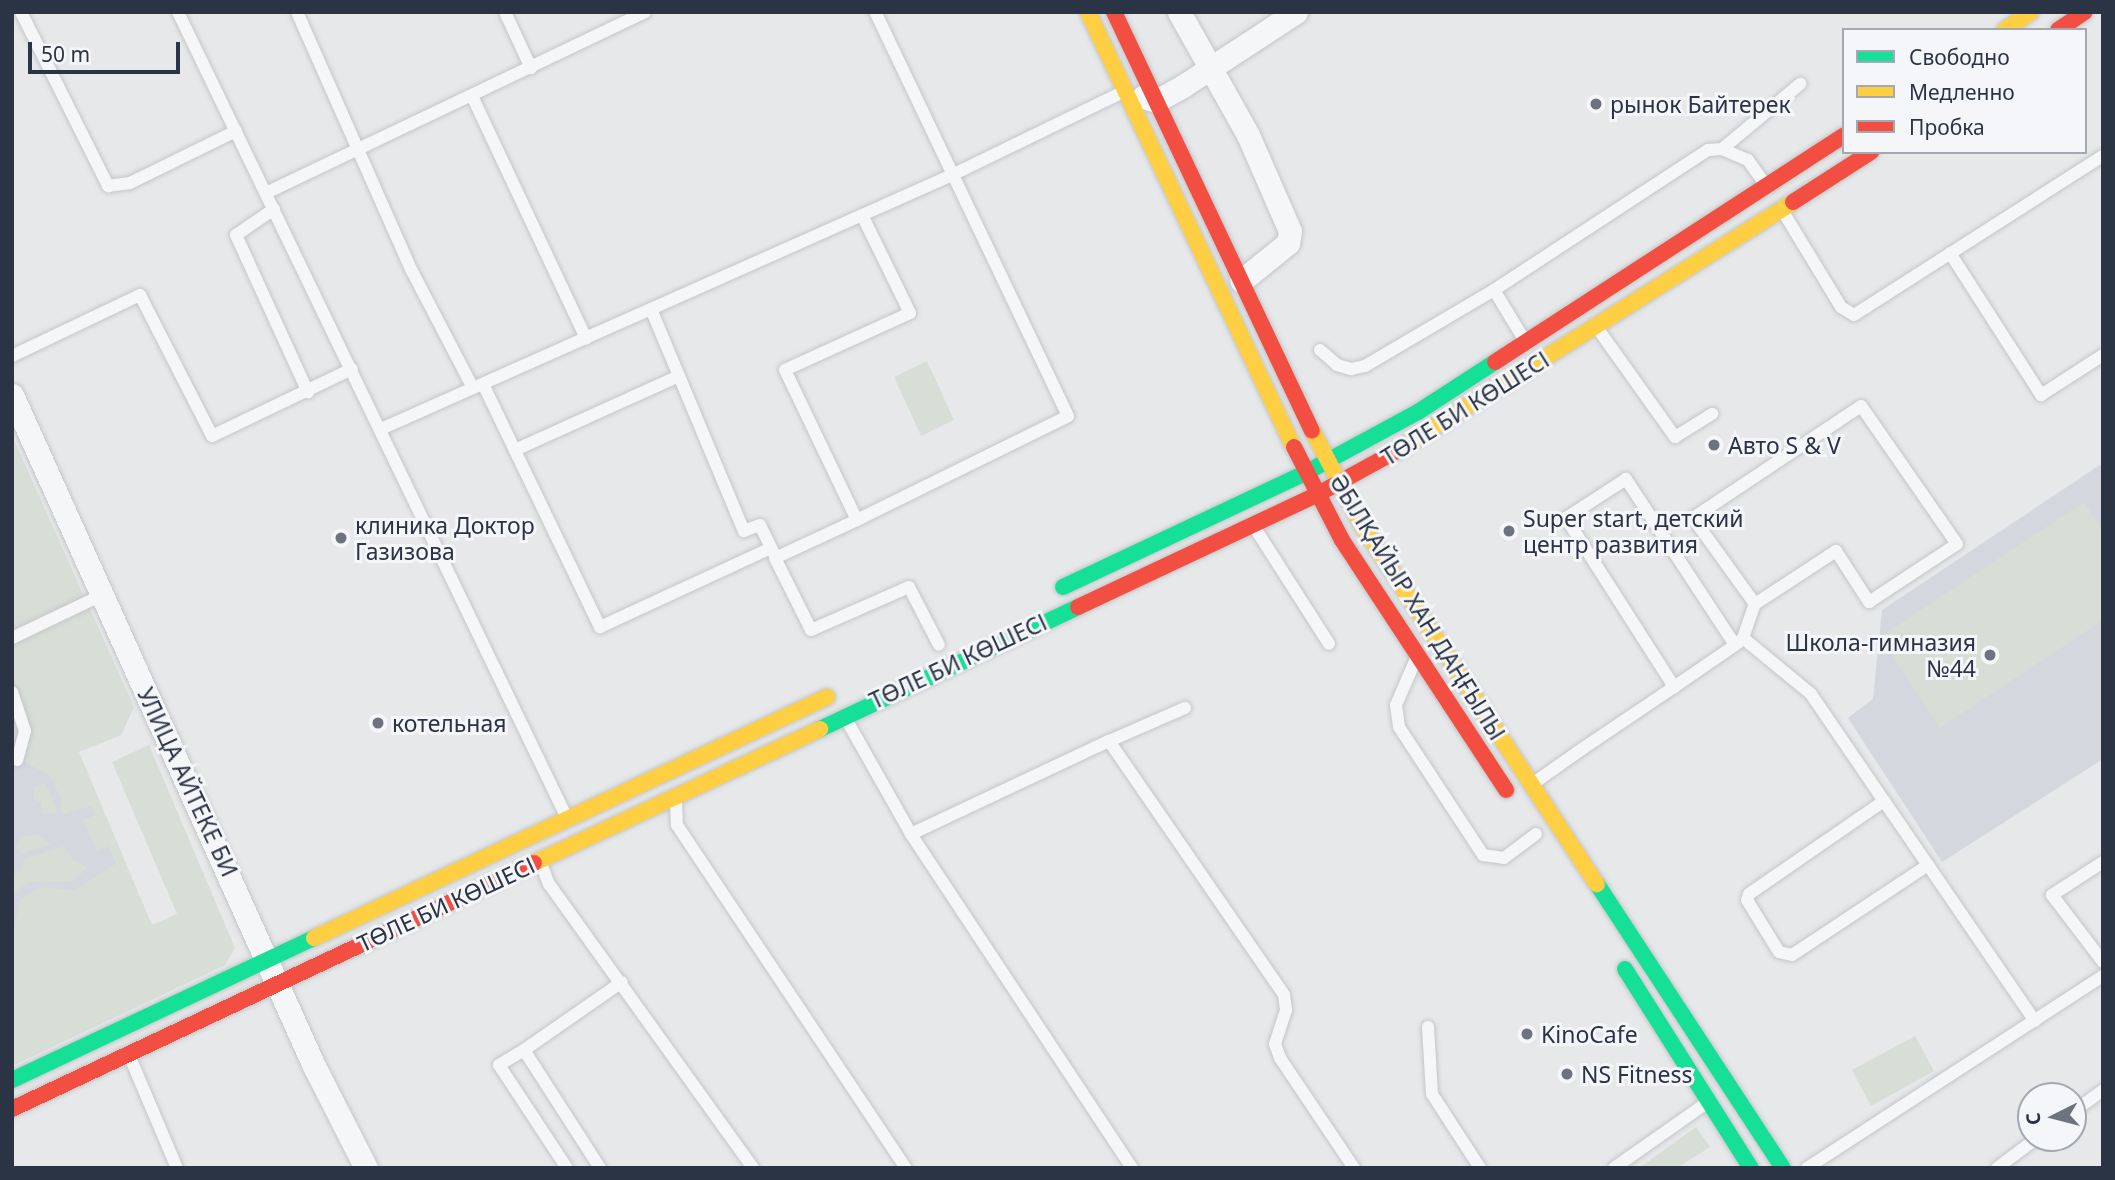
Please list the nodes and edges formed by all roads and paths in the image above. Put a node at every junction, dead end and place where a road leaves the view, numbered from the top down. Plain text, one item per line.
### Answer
1 (21, 12) edge
2 (178, 12) edge
3 (297, 12) edge
4 (505, 12) edge
5 (645, 12) edge
6 (875, 12) edge
7 (1088, 12) edge
8 (1114, 12) edge
9 (1179, 12) edge
10 (1296, 12) edge
11 (2031, 12) edge
12 (2085, 12) edge
13 (2008, 28) edge
14 (2061, 28) edge
15 (531, 68) junction
16 (1208, 70) junction
17 (1800, 84) dead end
18 (1125, 91) junction
19 (472, 96) junction
20 (1156, 100) junction
21 (236, 131) junction
22 (1842, 136) edge
23 (357, 149) junction
24 (1722, 149) junction
25 (1868, 154) edge
26 (2103, 156) edge
27 (952, 175) junction
28 (1766, 186) junction
29 (266, 193) junction
30 (1780, 206) junction
31 (274, 209) junction
32 (862, 215) junction
33 (1950, 253) junction
34 (1241, 281) junction
35 (1494, 290) junction
36 (651, 309) junction
37 (1596, 326) junction
38 (586, 338) junction
39 (1525, 341) junction
40 (1320, 350) dead end
41 (2103, 355) edge
42 (12, 356) edge
43 (352, 369) junction
44 (679, 376) junction
45 (478, 386) junction
46 (308, 392) junction
47 (12, 395) edge
48 (1712, 414) dead end
49 (381, 429) junction
50 (515, 450) junction
51 (1328, 461) junction
52 (1307, 472) junction
53 (1339, 482) junction
54 (1318, 494) junction
55 (857, 520) junction
56 (1252, 525) junction
57 (773, 553) junction
58 (1052, 592) dead end
59 (102, 594) junction
60 (1755, 604) junction
61 (12, 638) edge
62 (1739, 641) junction
63 (1329, 644) dead end
64 (939, 645) dead end
65 (1416, 659) junction
66 (1674, 687) junction
67 (840, 691) dead end
68 (12, 692) edge
69 (1185, 708) dead end
70 (844, 714) junction
71 (1109, 741) junction
72 (17, 760) dead end
73 (1530, 786) junction
74 (676, 797) junction
75 (1884, 801) junction
76 (1518, 807) junction
77 (567, 819) junction
78 (911, 834) junction
79 (1539, 839) joint
80 (540, 860) junction
81 (2103, 862) edge
82 (1928, 865) junction
83 (1614, 951) dead end
84 (267, 960) junction
85 (2103, 962) edge
86 (2102, 979) edge
87 (622, 982) junction
88 (278, 983) junction
89 (2035, 1021) junction
90 (1428, 1027) dead end
91 (524, 1050) junction
92 (128, 1054) junction
93 (12, 1080) edge
94 (1729, 1086) junction
95 (2103, 1090) edge
96 (1708, 1102) junction
97 (2087, 1102) edge
98 (12, 1109) edge
99 (2018, 1152) edge
100 (177, 1168) edge
101 (366, 1168) edge
102 (567, 1168) edge
103 (600, 1168) edge
104 (753, 1168) edge
105 (906, 1168) edge
106 (1132, 1168) edge
107 (1354, 1168) edge
108 (1479, 1168) edge
109 (1614, 1168) edge
110 (1751, 1168) edge
111 (1783, 1168) edge
112 (1807, 1168) edge
113 (1997, 1168) edge

1 - 21 lane
2 - 21 lane
3 - 23 lane
4 - 15 lane
5 - 15 lane
6 - 27 lane
7 - 18 main road, ӘБІЛҚАЙЫР ХАН ДАҢҒЫЛЫ
8 - 20 main road, ӘБІЛҚАЙЫР ХАН ДАҢҒЫЛЫ
9 - 16 street
10 - 16 street
11 - 13 main road
12 - 14 main road
15 - 19 lane
16 - 20 street
16 - 34 street
17 - 24 lane
18 - 20 street
18 - 27 lane
18 - 52 main road, ӘБІЛҚАЙЫР ХАН ДАҢҒЫЛЫ
19 - 23 lane
19 - 38 lane
20 - 34 main road, ӘБІЛҚАЙЫР ХАН ДАҢҒЫЛЫ
21 - 29 lane
22 - 28 main road, ТӨЛЕ БИ КӨШЕСІ
23 - 29 lane
23 - 45 lane
24 - 28 lane
24 - 35 lane
25 - 30 main road, ТӨЛЕ БИ КӨШЕСІ
26 - 33 lane
27 - 32 lane
27 - 55 lane
28 - 30 lane
28 - 39 main road, ТӨЛЕ БИ КӨШЕСІ
29 - 31 lane
30 - 33 lane
30 - 37 main road, ТӨЛЕ БИ КӨШЕСІ
31 - 43 lane
31 - 46 lane
32 - 36 lane
32 - 55 lane
33 - 41 lane
34 - 51 main road, ӘБІЛҚАЙЫР ХАН ДАҢҒЫЛЫ
35 - 39 lane
35 - 40 lane
36 - 38 lane
36 - 44 lane
37 - 48 lane
37 - 53 main road, ТӨЛЕ БИ КӨШЕСІ
38 - 45 lane
39 - 51 main road, ТӨЛЕ БИ КӨШЕСІ
42 - 46 lane
43 - 46 lane
43 - 49 lane
44 - 50 lane
44 - 57 lane
45 - 49 lane
45 - 50 lane
47 - 59 street, УЛИЦА АЙТЕКЕ БИ
49 - 77 lane
50 - 57 lane
51 - 52 main road, ТӨЛЕ БИ КӨШЕСІ
51 - 53 main road, ӘБІЛҚАЙЫР ХАН ДАҢҒЫЛЫ
52 - 54 main road, ӘБІЛҚАЙЫР ХАН ДАҢҒЫЛЫ
52 - 58 main road, ТӨЛЕ БИ КӨШЕСІ
53 - 54 main road, ТӨЛЕ БИ КӨШЕСІ
53 - 73 main road, ӘБІЛҚАЙЫР ХАН ДАҢҒЫЛЫ
54 - 56 main road, ТӨЛЕ БИ КӨШЕСІ
54 - 65 main road, ӘБІЛҚАЙЫР ХАН ДАҢҒЫЛЫ
55 - 57 lane
56 - 63 lane
56 - 70 main road, ТӨЛЕ БИ КӨШЕСІ
57 - 64 lane
59 - 61 lane
59 - 84 street, УЛИЦА АЙТЕКЕ БИ
60 - 60 lane
60 - 62 lane
62 - 66 lane
62 - 66 lane
62 - 75 lane
65 - 76 main road, ӘБІЛҚАЙЫР ХАН ДАҢҒЫЛЫ
65 - 79 lane
66 - 73 lane
67 - 77 main road, ТӨЛЕ БИ КӨШЕСІ
68 - 72 lane
69 - 71 lane
70 - 74 main road, ТӨЛЕ БИ КӨШЕСІ
70 - 78 lane
71 - 78 lane
71 - 107 lane
73 - 76 lane
73 - 94 main road, ӘБІЛҚАЙЫР ХАН ДАҢҒЫЛЫ
74 - 80 main road, ТӨЛЕ БИ КӨШЕСІ
74 - 105 lane
75 - 82 lane
75 - 82 lane
76 - 79 main road, ӘБІЛҚАЙЫР ХАН ДАҢҒЫЛЫ
77 - 84 main road, ТӨЛЕ БИ КӨШЕСІ
78 - 106 lane
80 - 87 lane
80 - 88 main road, ТӨЛЕ БИ КӨШЕСІ
81 - 85 lane
82 - 89 lane
83 - 96 main road
84 - 88 street, УЛИЦА АЙТЕКЕ БИ
84 - 93 main road, ТӨЛЕ БИ КӨШЕСІ
86 - 89 lane
87 - 91 lane
87 - 104 lane
88 - 92 main road, ТӨЛЕ БИ КӨШЕСІ
88 - 101 street, УЛИЦА АЙТЕКЕ БИ
89 - 112 lane
90 - 108 lane
91 - 102 lane
91 - 103 lane
92 - 98 main road, ТӨЛЕ БИ КӨШЕСІ
92 - 100 lane
94 - 96 lane
94 - 111 main road, ӘБІЛҚАЙЫР ХАН ДАҢҒЫЛЫ
95 - 97 lane
96 - 109 lane
96 - 110 main road
99 - 113 lane

